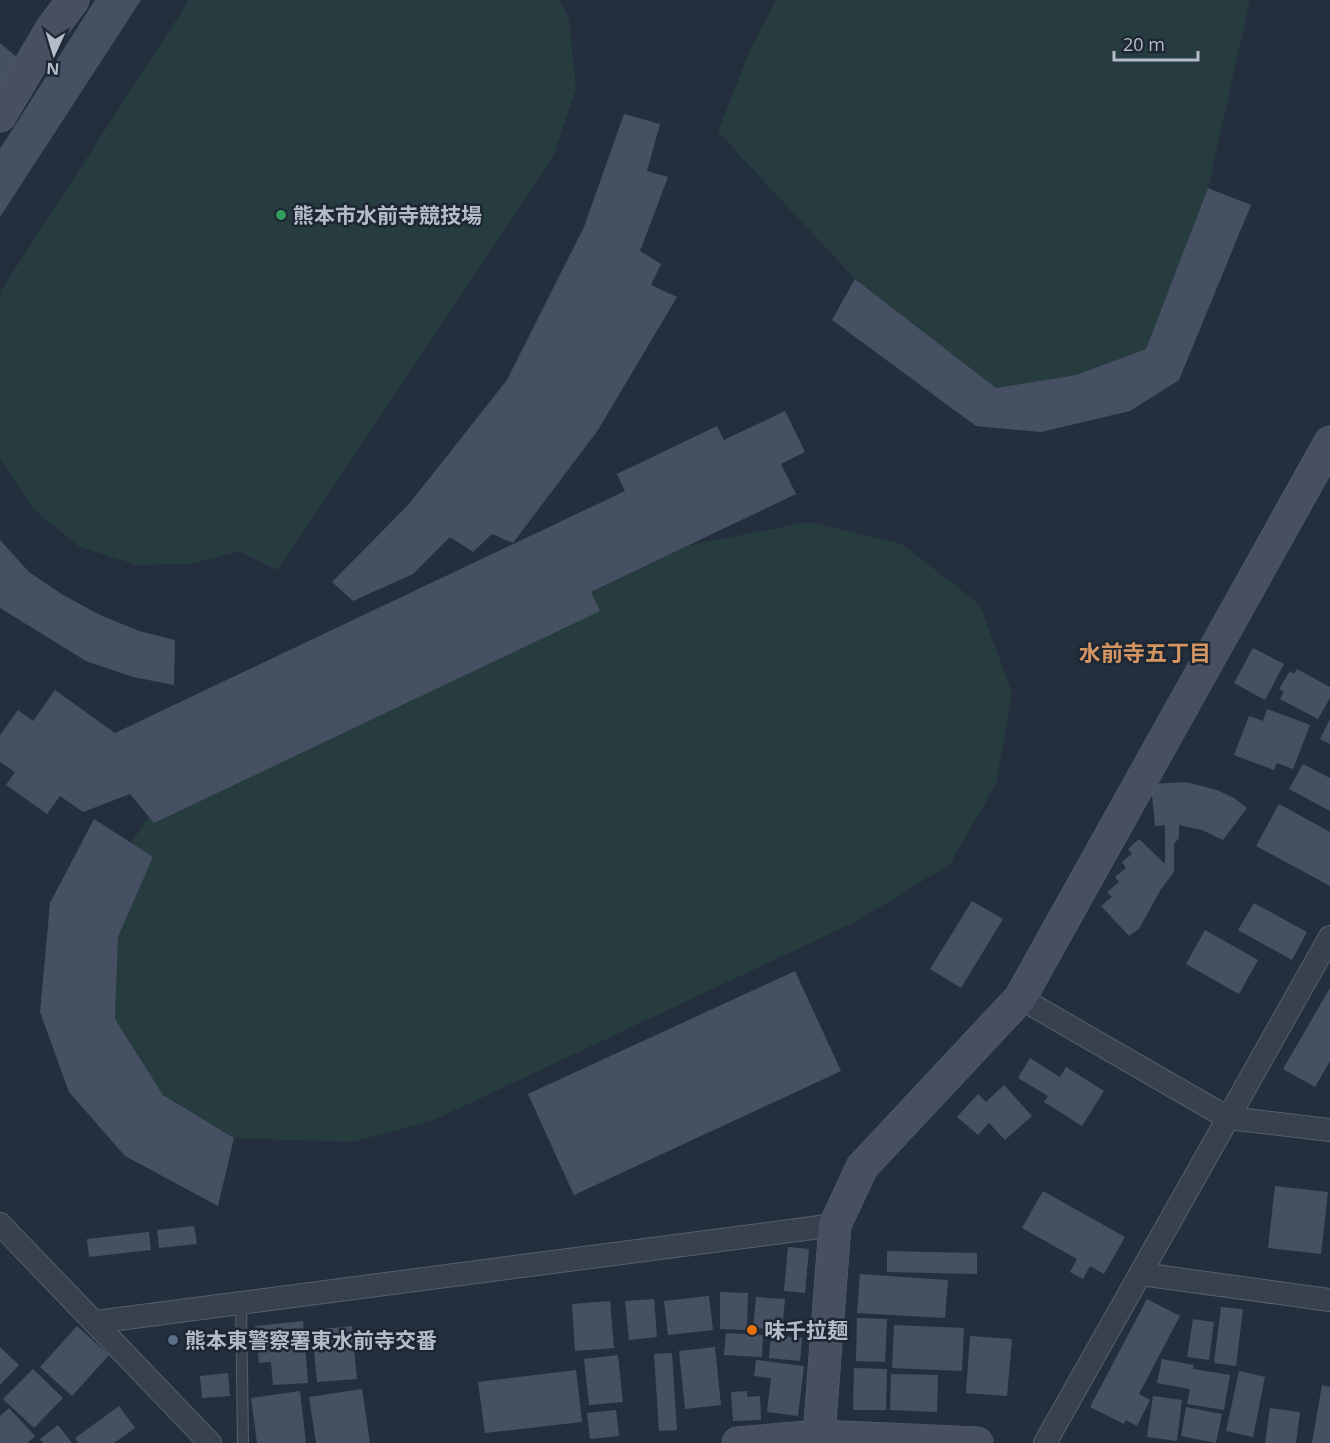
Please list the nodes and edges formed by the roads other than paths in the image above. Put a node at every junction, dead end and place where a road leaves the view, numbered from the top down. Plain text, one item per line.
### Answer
1 (73, 0) edge
2 (51, 14) edge
3 (0, 116) edge
4 (1330, 442) edge
5 (1329, 942) edge
6 (1020, 998) junction
7 (1228, 1118) junction
8 (1330, 1130) edge
9 (0, 1224) edge
10 (835, 1225) junction
11 (1141, 1274) junction
12 (1330, 1300) edge
13 (241, 1302) junction
14 (96, 1322) junction
15 (819, 1436) junction
16 (770, 1441) edge
17 (210, 1443) edge
18 (243, 1443) edge
19 (738, 1443) edge
20 (977, 1443) edge
21 (1044, 1443) edge

1 - 2 street
2 - 3 street
4 - 6 street
5 - 7 street
6 - 7 street
6 - 10 street
7 - 8 street
7 - 11 street
9 - 14 street
10 - 13 street
10 - 15 street
11 - 12 street
11 - 21 street
13 - 14 street
13 - 18 lane
14 - 17 street
15 - 16 street
15 - 20 street
16 - 19 street

